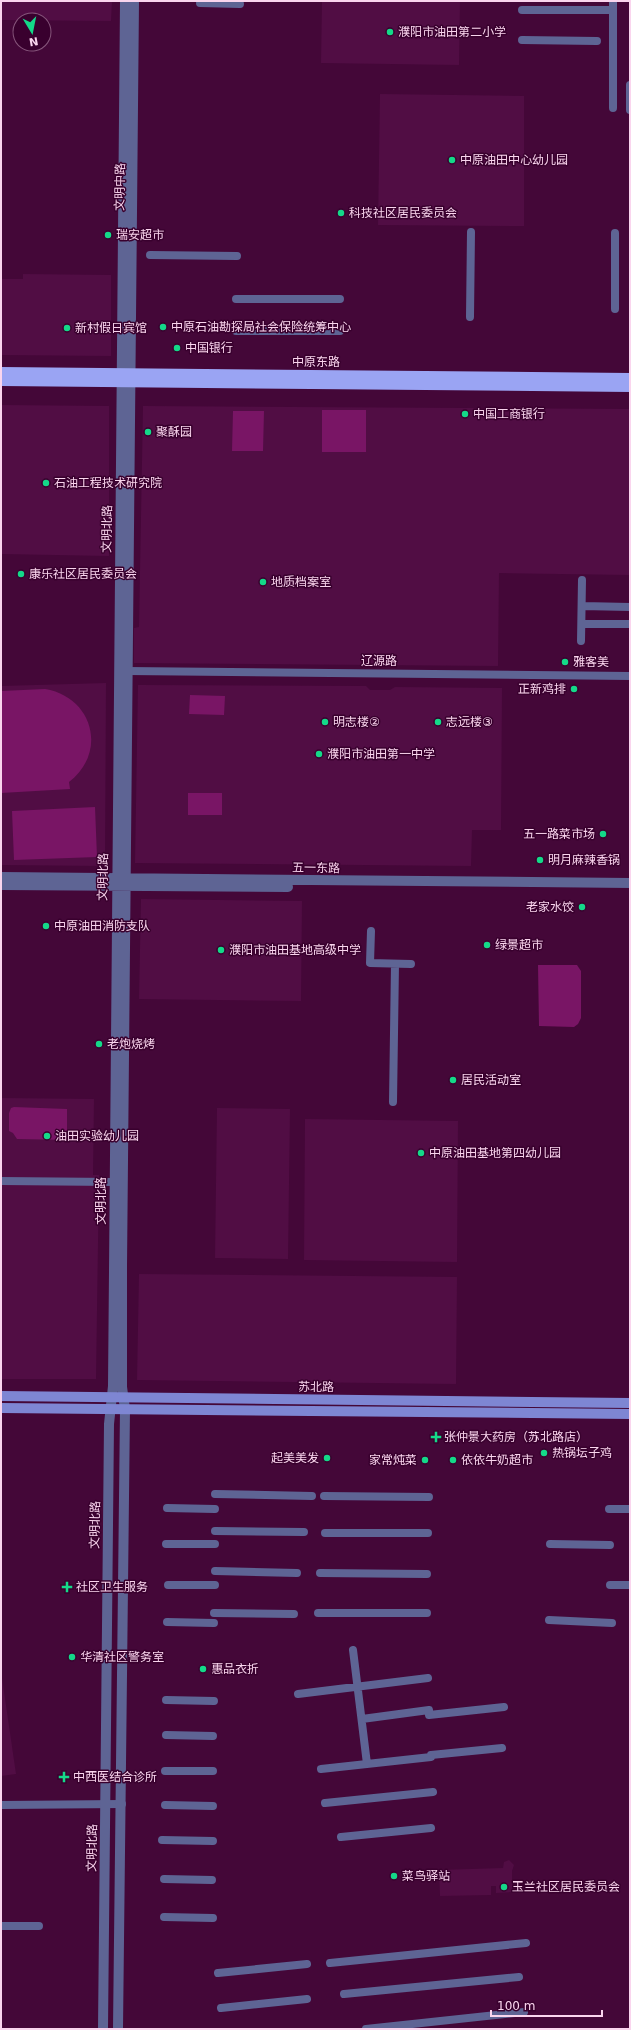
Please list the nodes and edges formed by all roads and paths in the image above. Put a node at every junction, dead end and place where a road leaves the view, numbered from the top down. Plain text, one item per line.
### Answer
1 (124, 1) edge
2 (134, 1) edge
3 (613, 1) edge
4 (200, 3) dead end
5 (240, 4) dead end
6 (522, 10) dead end
7 (613, 10) junction
8 (522, 40) dead end
9 (597, 41) dead end
10 (630, 85) edge
11 (613, 108) dead end
12 (630, 110) edge
13 (472, 232) dead end
14 (615, 233) dead end
15 (150, 255) dead end
16 (237, 256) dead end
17 (236, 299) dead end
18 (340, 299) dead end
19 (615, 309) dead end
20 (470, 316) dead end
21 (236, 331) dead end
22 (340, 331) dead end
23 (1, 372) edge
24 (126, 378) junction
25 (630, 378) edge
26 (1, 381) edge
27 (630, 387) edge
28 (582, 580) dead end
29 (582, 606) junction
30 (630, 607) edge
31 (582, 624) junction
32 (630, 624) edge
33 (581, 640) dead end
34 (128, 671) junction
35 (630, 676) edge
36 (1, 877) edge
37 (121, 883) junction
38 (630, 883) edge
39 (1, 885) edge
40 (630, 890) edge
41 (370, 931) dead end
42 (395, 964) junction
43 (411, 964) dead end
44 (393, 1102) dead end
45 (1, 1181) edge
46 (114, 1182) junction
47 (1, 1396) edge
48 (112, 1398) junction
49 (124, 1398) junction
50 (630, 1404) edge
51 (1, 1408) edge
52 (111, 1409) junction
53 (125, 1409) junction
54 (630, 1414) edge
55 (215, 1494) dead end
56 (312, 1496) dead end
57 (324, 1496) dead end
58 (430, 1497) dead end
59 (167, 1508) dead end
60 (215, 1509) dead end
61 (609, 1509) dead end
62 (630, 1509) edge
63 (215, 1531) dead end
64 (304, 1532) dead end
65 (325, 1533) dead end
66 (428, 1533) dead end
67 (166, 1544) dead end
68 (215, 1544) dead end
69 (550, 1544) dead end
70 (610, 1546) dead end
71 (215, 1571) dead end
72 (297, 1573) dead end
73 (320, 1573) dead end
74 (427, 1574) dead end
75 (168, 1585) dead end
76 (215, 1585) dead end
77 (610, 1585) dead end
78 (630, 1585) edge
79 (214, 1613) dead end
80 (318, 1613) dead end
81 (426, 1613) dead end
82 (294, 1614) dead end
83 (549, 1620) dead end
84 (167, 1622) dead end
85 (214, 1623) dead end
86 (612, 1623) dead end
87 (353, 1650) dead end
88 (428, 1678) dead end
89 (358, 1687) junction
90 (298, 1694) dead end
91 (166, 1700) dead end
92 (214, 1701) dead end
93 (504, 1707) dead end
94 (362, 1719) junction
95 (166, 1735) dead end
96 (213, 1736) dead end
97 (502, 1748) dead end
98 (367, 1764) junction
99 (321, 1769) dead end
100 (165, 1771) dead end
101 (213, 1771) dead end
102 (433, 1792) dead end
103 (326, 1803) dead end
104 (106, 1804) junction
105 (122, 1804) junction
106 (1, 1805) edge
107 (165, 1806) dead end
108 (213, 1806) dead end
109 (431, 1828) dead end
110 (341, 1837) dead end
111 (162, 1840) dead end
112 (213, 1841) dead end
113 (164, 1879) dead end
114 (212, 1880) dead end
115 (164, 1917) dead end
116 (214, 1918) dead end
117 (1, 1926) edge
118 (39, 1926) dead end
119 (526, 1943) dead end
120 (330, 1963) dead end
121 (306, 1964) dead end
122 (218, 1973) dead end
123 (519, 1977) dead end
124 (344, 1994) dead end
125 (307, 1999) dead end
126 (222, 2008) dead end
127 (524, 2012) dead end
128 (103, 2029) edge
129 (118, 2029) edge
130 (366, 2029) edge

1 - 24 street, 文明中路
2 - 24 street, 文明中路
3 - 7 street
4 - 5 street
6 - 7 street
7 - 11 street
8 - 9 street
10 - 12 street
13 - 20 street
14 - 19 street
15 - 16 street
17 - 18 street
21 - 22 street
23 - 24 main road, 中原东路
24 - 25 main road, 中原东路
24 - 26 main road, 中原东路
24 - 27 main road, 中原东路
24 - 34 street, 文明北路
24 - 37 street, 文明北路
28 - 29 street
29 - 30 street
29 - 31 street
31 - 32 street
31 - 33 street
34 - 35 street, 辽源路
34 - 37 street, 文明北路
36 - 37 street, 五一东路
37 - 38 street, 五一东路
37 - 39 street, 五一东路
37 - 40 street, 五一东路
37 - 46 street, 文明北路
37 - 49 street, 文明北路
41 - 42 street
42 - 43 street
42 - 44 street
45 - 46 street
46 - 48 street, 文明北路
47 - 48 main road, 苏北路
48 - 49 main road, 苏北路
48 - 52 street, 文明北路
49 - 50 main road, 苏北路
49 - 53 street, 文明北路
51 - 52 main road, 苏北路
52 - 53 main road, 苏北路
52 - 104 street, 文明北路
53 - 54 main road, 苏北路
53 - 105 street, 文明北路
55 - 56 street
57 - 58 street
59 - 60 street
61 - 62 street
63 - 64 street
65 - 66 street
67 - 68 street
69 - 70 street
71 - 72 street
73 - 74 street
75 - 76 street
77 - 78 street
79 - 82 street
80 - 81 street
83 - 86 street
84 - 85 street
87 - 89 street
88 - 89 street
89 - 90 street
89 - 94 street
91 - 92 street
93 - 94 street
94 - 98 street
95 - 96 street
97 - 98 street
98 - 99 street
100 - 101 street
102 - 103 street
104 - 105 street
104 - 106 street
104 - 128 street, 文明北路
105 - 129 street, 文明北路
107 - 108 street
109 - 110 street
111 - 112 street
113 - 114 street
115 - 116 street
117 - 118 street
119 - 120 street
121 - 122 street
123 - 124 street
125 - 126 street
127 - 130 street

